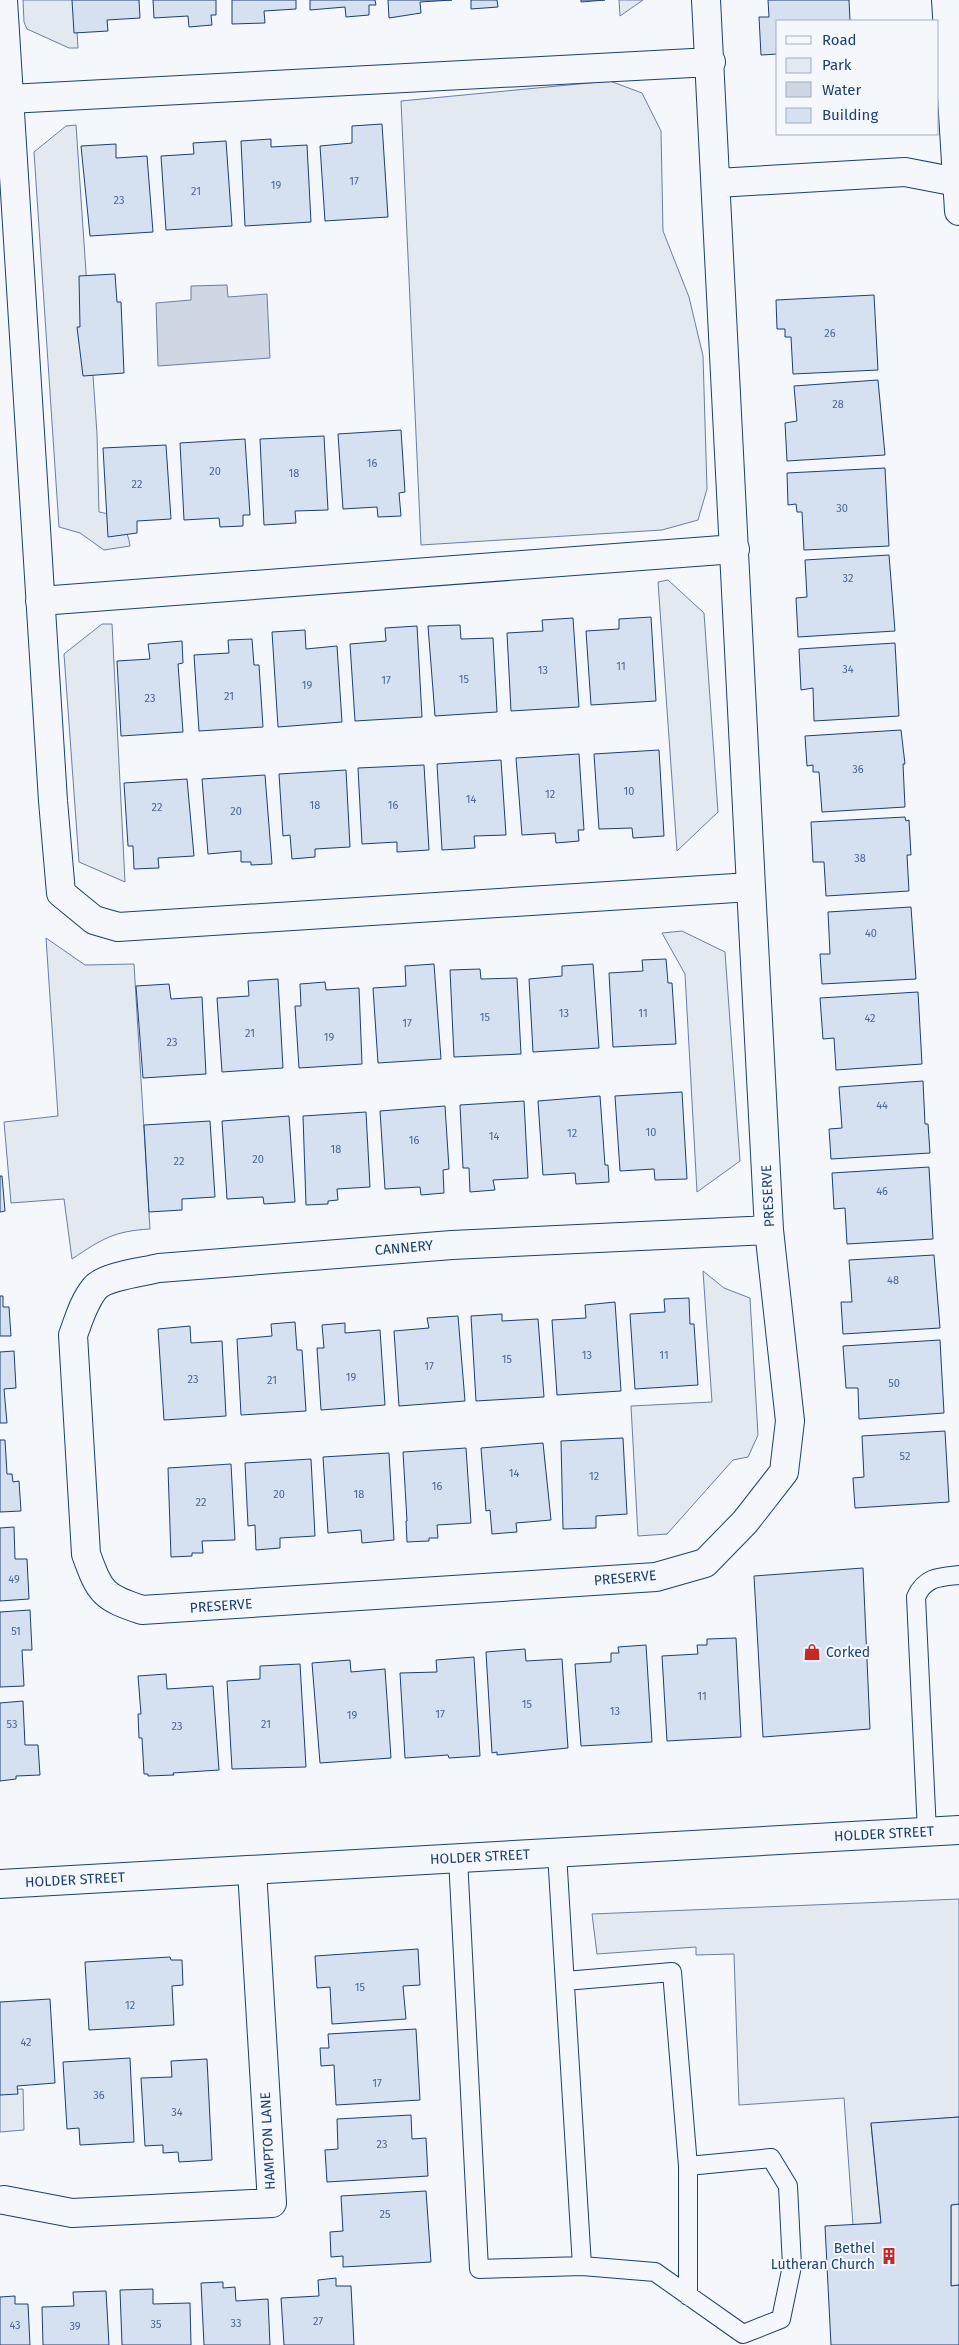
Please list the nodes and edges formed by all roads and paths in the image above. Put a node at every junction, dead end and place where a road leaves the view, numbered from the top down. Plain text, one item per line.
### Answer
1 (3, 0) edge
2 (706, 0) edge
3 (946, 0) edge
4 (710, 62) junction
5 (9, 99) junction
6 (717, 183) junction
7 (958, 183) edge
8 (959, 212) edge
9 (735, 549) junction
10 (40, 601) junction
11 (751, 887) junction
12 (769, 1230) junction
13 (73, 1335) joint
14 (959, 1575) edge
15 (959, 1830) edge
16 (927, 1832) junction
17 (557, 1853) junction
18 (458, 1858) junction
19 (252, 1870) junction
20 (0, 1884) edge
21 (565, 1980) junction
22 (688, 2166) junction
23 (4, 2200) dead end
24 (582, 2266) junction
25 (688, 2296) junction

1 - 5 street
2 - 4 street, PRESERVE
3 - 7 street
4 - 5 street
4 - 6 street, PRESERVE
5 - 10 street
6 - 7 street
6 - 9 street, PRESERVE
7 - 8 street
9 - 10 street
9 - 11 street, PRESERVE
10 - 11 street
11 - 12 street, PRESERVE
12 - 13 street, CANNERY
12 - 13 street, PRESERVE
14 - 16 lane
15 - 16 street, HOLDER STREET
16 - 17 street, HOLDER STREET
17 - 18 street, HOLDER STREET
17 - 21 lane
18 - 19 street, HOLDER STREET
18 - 24 lane
19 - 20 street, HOLDER STREET
19 - 23 street, HAMPTON LANE
21 - 22 lane
21 - 24 lane
22 - 25 lane
22 - 25 lane
24 - 25 lane

